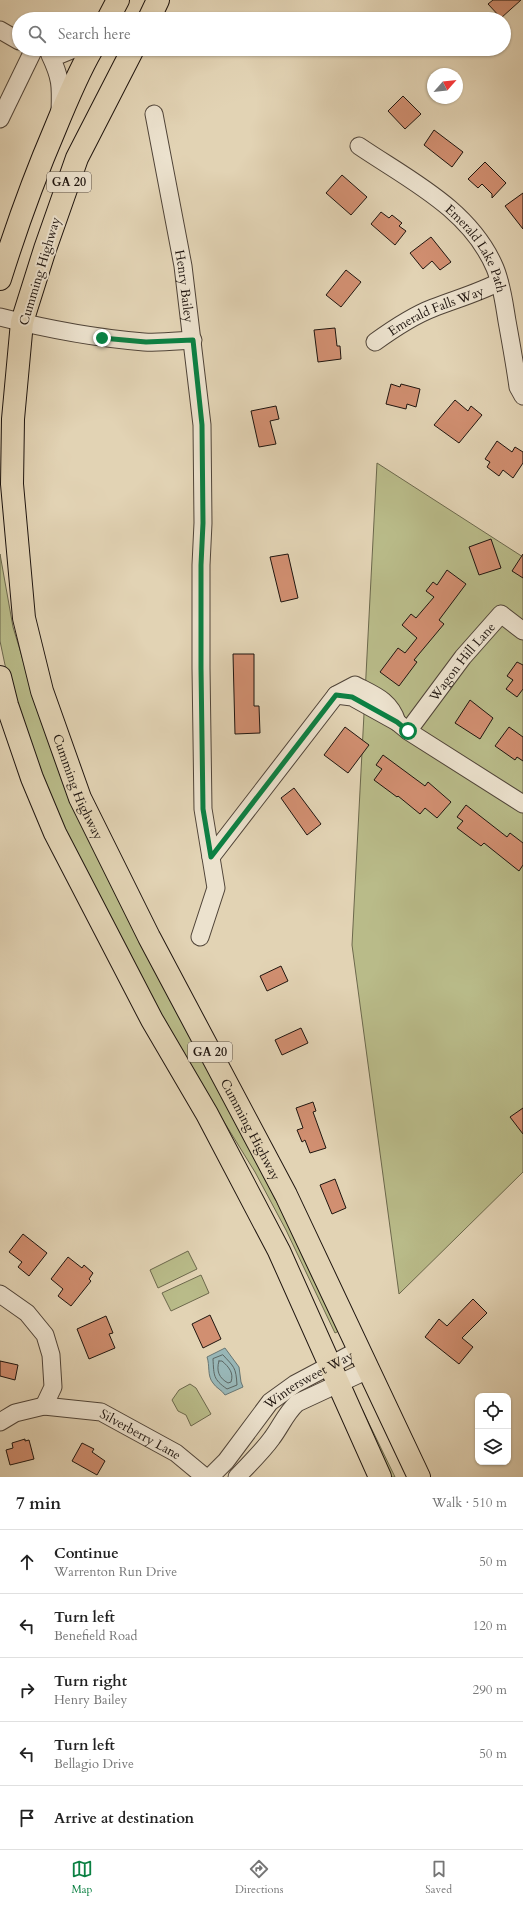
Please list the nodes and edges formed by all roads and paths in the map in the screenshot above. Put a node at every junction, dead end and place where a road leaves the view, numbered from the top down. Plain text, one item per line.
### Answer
1 (118, 0) edge
2 (158, 0) edge
3 (112, 12) edge
4 (152, 12) edge
5 (1, 33) edge
6 (12, 38) edge
7 (36, 56) edge
8 (43, 56) edge
9 (88, 56) edge
10 (129, 56) edge
11 (154, 114) dead end
12 (0, 119) edge
13 (59, 119) junction
14 (359, 146) dead end
15 (6, 248) edge
16 (0, 279) edge
17 (499, 282) junction
18 (0, 316) edge
19 (22, 322) junction
20 (193, 340) junction
21 (374, 342) dead end
22 (523, 396) edge
23 (523, 632) edge
24 (0, 677) edge
25 (4, 704) edge
26 (402, 727) junction
27 (523, 804) edge
28 (211, 857) junction
29 (200, 937) dead end
30 (0, 1294) edge
31 (363, 1360) junction
32 (335, 1374) junction
33 (44, 1406) junction
34 (262, 1413) junction
35 (0, 1422) edge
36 (279, 1427) junction
37 (205, 1477) edge
38 (210, 1477) edge
39 (237, 1477) edge
40 (380, 1477) edge
41 (419, 1477) edge

1 - 3 highway
2 - 4 highway
5 - 6 street
7 - 12 street
8 - 13 street
9 - 13 highway, GA 20
10 - 19 highway, Cumming Highway / GA 20
11 - 20 street, Henry Bailey
13 - 15 highway, GA 20
14 - 17 street, Emerald Lake Path
15 - 16 highway, GA 20
17 - 21 street, Emerald Falls Way
17 - 22 street, Emerald Lake Path
18 - 19 street
19 - 20 street
19 - 31 highway, Cumming Highway / GA 20
20 - 28 street, Henry Bailey
23 - 26 street, Wagon Hill Lane
24 - 25 highway, GA 20
25 - 32 highway, GA 20
26 - 27 street
26 - 28 street
28 - 29 street, Henry Bailey
30 - 33 street
31 - 32 street, Wintersweet Way
31 - 41 highway, Cumming Highway / GA 20
32 - 34 street, Wintersweet Way
32 - 36 street, Wintersweet Way
32 - 40 highway, GA 20
33 - 35 street, Silverberry Lane
33 - 37 street, Silverberry Lane
34 - 36 street, Wintersweet Way
34 - 38 street, Wintersweet Way
36 - 39 street, Wintersweet Way

